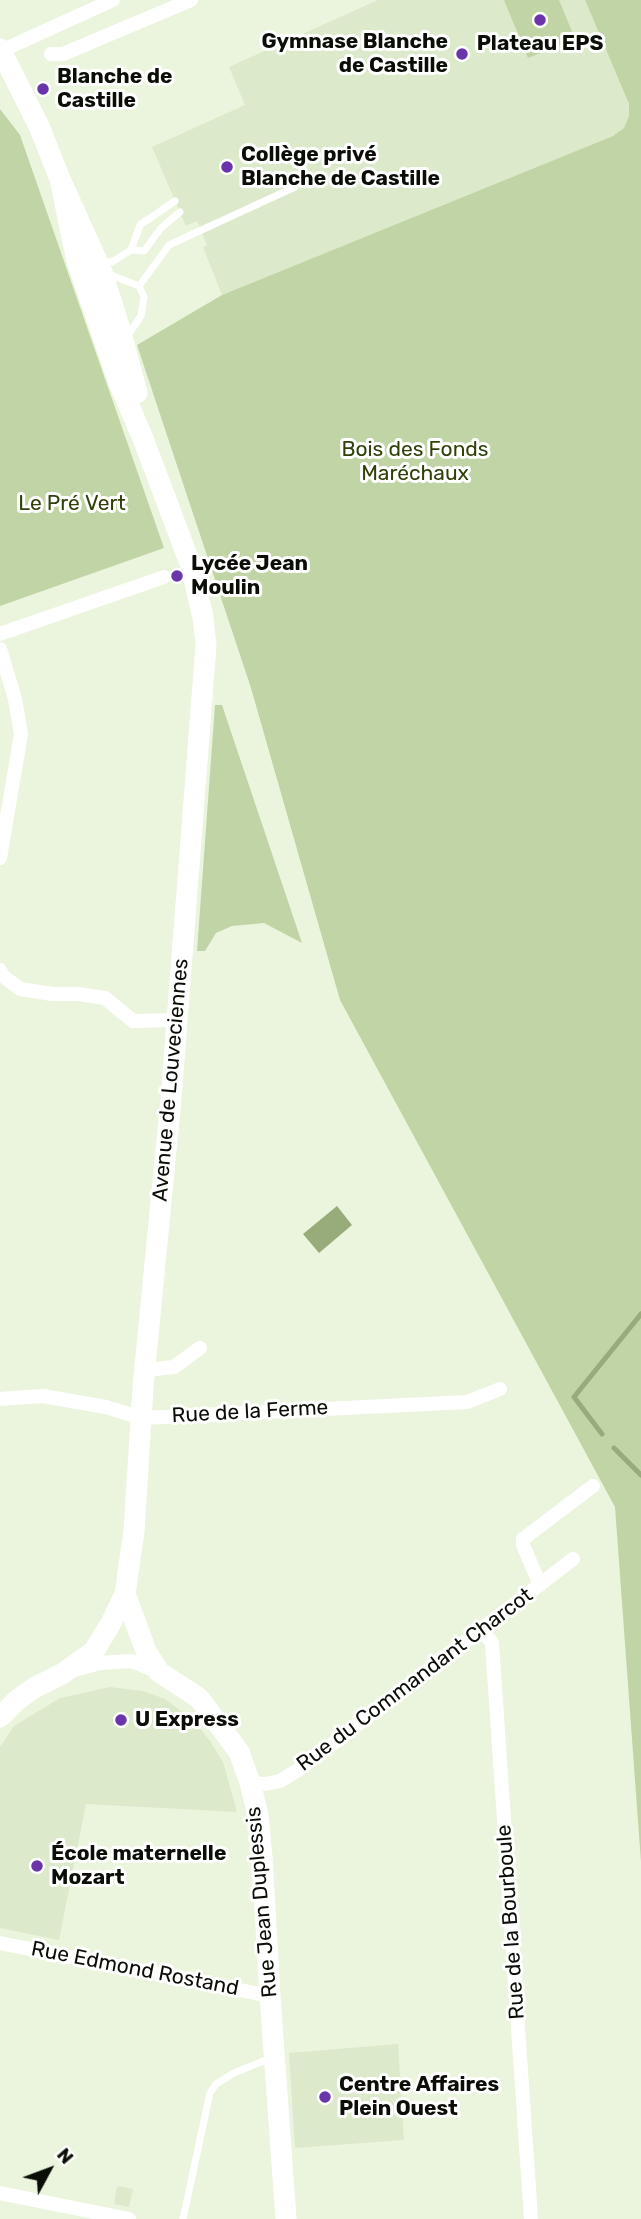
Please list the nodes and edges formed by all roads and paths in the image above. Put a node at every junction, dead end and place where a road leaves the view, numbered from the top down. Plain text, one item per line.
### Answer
1 (113, 0) edge
2 (191, 0) edge
3 (0, 50) edge
4 (51, 54) dead end
5 (295, 187) dead end
6 (175, 201) dead end
7 (180, 212) dead end
8 (131, 250) junction
9 (92, 265) junction
10 (139, 286) junction
11 (123, 342) junction
12 (142, 436) junction
13 (164, 577) dead end
14 (0, 634) edge
15 (0, 649) edge
16 (0, 858) edge
17 (0, 970) edge
18 (176, 1020) junction
19 (200, 1348) dead end
20 (145, 1370) junction
21 (500, 1389) dead end
22 (0, 1399) edge
23 (142, 1418) junction
24 (593, 1486) dead end
25 (573, 1559) dead end
26 (540, 1585) junction
27 (125, 1594) junction
28 (481, 1629) junction
29 (159, 1672) junction
30 (62, 1674) junction
31 (0, 1717) edge
32 (250, 1783) junction
33 (0, 1943) edge
34 (270, 1996) junction
35 (275, 2056) junction
36 (0, 2193) edge
37 (81, 2214) edge
38 (129, 2219) edge
39 (183, 2219) edge
40 (286, 2219) edge
41 (531, 2219) edge

1 - 3 street
2 - 4 street
3 - 9 street
5 - 10 lane
6 - 8 lane
7 - 8 lane
8 - 9 lane
9 - 10 lane
9 - 11 street
9 - 12 street, Avenue de Louveciennes
10 - 11 lane
11 - 12 street
12 - 18 street, Avenue de Louveciennes
13 - 14 street
15 - 16 street
17 - 18 street
18 - 20 street, Avenue de Louveciennes
19 - 20 street
20 - 23 street, Avenue de Louveciennes
21 - 23 street, Rue de la Ferme
22 - 23 street, Rue de la Ferme
23 - 27 street, Avenue de Louveciennes
24 - 26 street
25 - 26 street, Rue du Commandant Charcot
26 - 28 street, Rue du Commandant Charcot
27 - 29 street, Avenue de Louveciennes
27 - 30 street, Avenue de Louveciennes
28 - 32 street, Rue du Commandant Charcot
28 - 41 street, Rue de la Bourboule
29 - 30 street, Rue Jean Duplessis
29 - 32 street, Rue Jean Duplessis
30 - 31 street, Avenue de Louveciennes
32 - 34 street, Rue Jean Duplessis
33 - 34 street, Rue Edmond Rostand
34 - 35 street, Rue Jean Duplessis
35 - 39 lane
35 - 40 street, Rue Jean Duplessis
36 - 37 street
37 - 38 street

